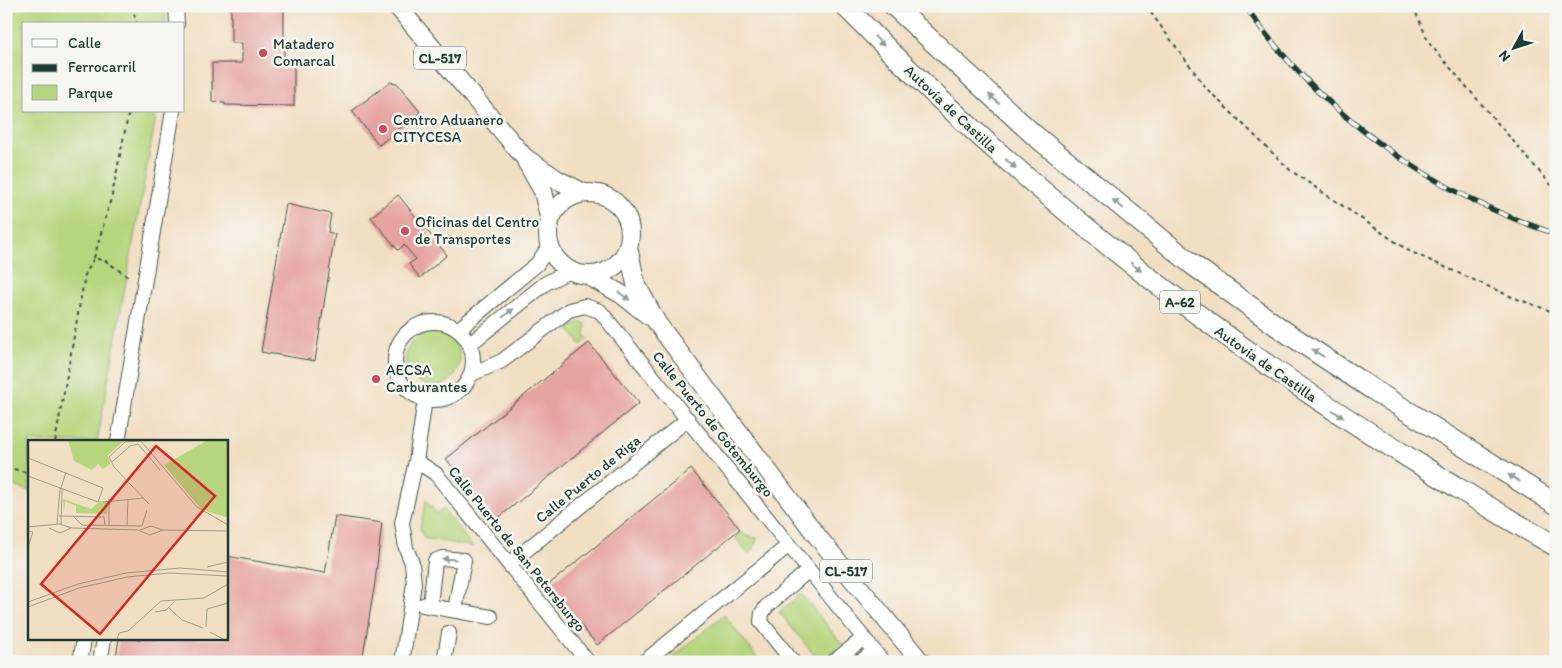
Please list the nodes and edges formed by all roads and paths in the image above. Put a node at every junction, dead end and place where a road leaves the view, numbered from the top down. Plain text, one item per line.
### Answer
1 (132, 6) edge
2 (176, 6) edge
3 (397, 6) edge
4 (845, 6) edge
5 (894, 6) edge
6 (1146, 6) edge
7 (1413, 6) edge
8 (136, 22) edge
9 (177, 22) edge
10 (129, 112) edge
11 (173, 112) edge
12 (524, 157) junction
13 (1556, 191) edge
14 (584, 193) junction
15 (550, 220) junction
16 (550, 245) junction
17 (628, 247) junction
18 (94, 258) junction
19 (579, 272) junction
20 (145, 284) junction
21 (1556, 313) edge
22 (657, 323) junction
23 (458, 330) junction
24 (470, 344) junction
25 (472, 374) junction
26 (425, 399) junction
27 (688, 419) junction
28 (55, 440) edge
29 (118, 440) edge
30 (416, 461) junction
31 (6, 467) edge
32 (28, 473) edge
33 (1556, 504) edge
34 (789, 545) junction
35 (1556, 546) edge
36 (509, 564) junction
37 (809, 570) junction
38 (430, 605) junction
39 (411, 606) junction
40 (456, 610) junction
41 (491, 617) dead end
42 (449, 633) dead end
43 (864, 638) junction
44 (84, 640) edge
45 (104, 640) edge
46 (874, 651) junction
47 (80, 662) edge
48 (100, 662) edge
49 (402, 662) edge
50 (444, 662) edge
51 (588, 662) edge
52 (644, 662) edge
53 (793, 662) edge
54 (833, 662) edge
55 (860, 662) edge
56 (883, 662) edge
57 (921, 662) edge

1 - 8 path
2 - 9 street
3 - 12 main road, CL-517
4 -> 35 highway, Autovía de Castilla / A-62
33 -> 5 highway, A-62
6 - 21 path
7 - 13 path
10 - 18 path
11 - 20 street
12 - 14 main road, CL-517
12 - 15 main road, CL-517
14 - 15 main road
14 - 17 main road, CL-517
15 - 16 main road, CL-517
16 - 19 main road, CL-517
16 - 23 street
17 - 19 main road
17 - 22 main road, CL-517
18 - 20 path
18 - 28 path
19 -> 22 main road, CL-517
24 -> 19 street
20 - 29 street
22 - 57 main road, CL-517
23 - 24 street
23 - 26 street
24 - 25 street
25 - 26 street
25 - 27 street, Calle Puerto de Gotemburgo
26 - 30 street
27 - 34 street, Calle Puerto de Gotemburgo
27 - 36 street, Calle Puerto de Riga
30 - 36 street, Calle Puerto de San Petersburgo
30 - 39 street
31 - 32 path
34 - 37 street, Calle Puerto de Gotemburgo
34 - 52 street
36 - 51 street, Calle Puerto de San Petersburgo
37 - 43 street, Calle Puerto de Gotemburgo
37 - 53 street
38 - 39 street
38 - 40 street
40 -> 38 street
39 - 49 street
40 - 41 street
42 - 50 street
43 - 46 street, Calle Puerto de Gotemburgo
43 - 54 street
44 - 47 street
45 - 48 street
46 - 55 street
46 - 56 street, Calle Puerto de Gotemburgo

